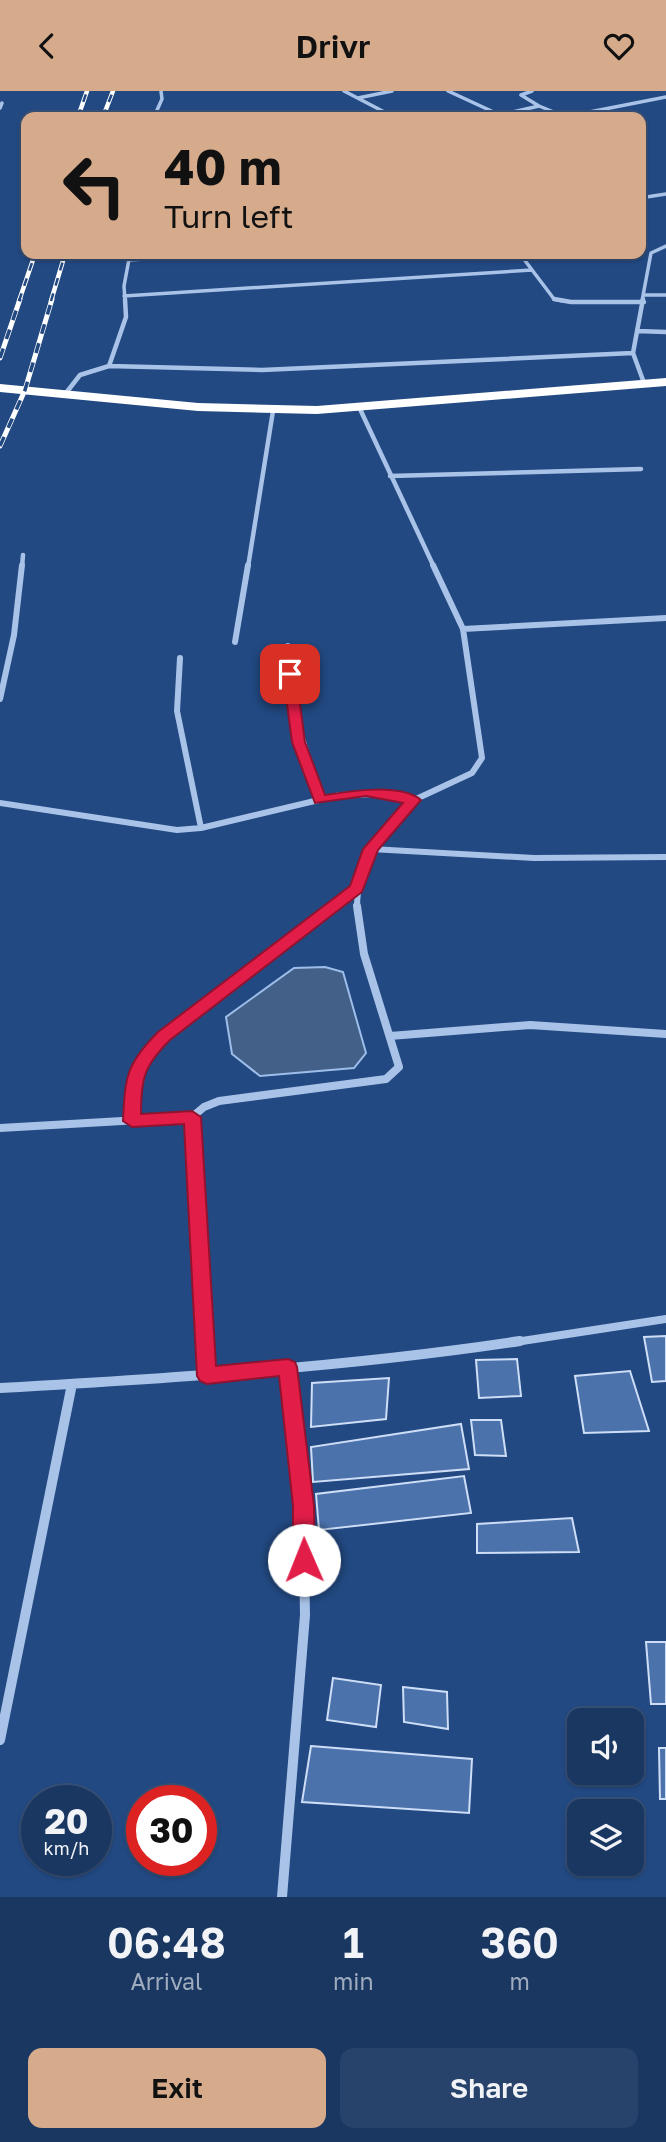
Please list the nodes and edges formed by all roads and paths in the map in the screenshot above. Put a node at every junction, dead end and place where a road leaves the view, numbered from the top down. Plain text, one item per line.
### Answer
1 (161, 91) edge
2 (344, 91) edge
3 (392, 91) edge
4 (448, 91) edge
5 (532, 91) edge
6 (666, 93) edge
7 (358, 99) junction
8 (2, 103) dead end
9 (539, 106) junction
10 (0, 109) edge
11 (156, 112) edge
12 (384, 112) edge
13 (494, 112) edge
14 (513, 112) edge
15 (553, 112) edge
16 (586, 112) edge
17 (666, 194) edge
18 (646, 197) edge
19 (666, 246) edge
20 (144, 259) edge
21 (524, 259) edge
22 (128, 260) joint
23 (532, 270) junction
24 (645, 295) junction
25 (666, 295) edge
26 (124, 296) junction
27 (644, 302) junction
28 (637, 331) junction
29 (666, 332) edge
30 (633, 353) junction
31 (109, 366) junction
32 (666, 382) edge
33 (644, 383) junction
34 (0, 387) edge
35 (66, 393) junction
36 (360, 409) junction
37 (273, 411) junction
38 (641, 469) dead end
39 (390, 476) junction
40 (23, 555) dead end
41 (666, 618) edge
42 (463, 629) junction
43 (235, 642) dead end
44 (288, 646) dead end
45 (180, 659) dead end
46 (0, 699) edge
47 (320, 800) junction
48 (414, 800) junction
49 (0, 803) edge
50 (201, 828) junction
51 (371, 849) junction
52 (666, 857) edge
53 (357, 889) junction
54 (666, 1034) edge
55 (390, 1036) junction
56 (192, 1117) junction
57 (132, 1121) junction
58 (0, 1128) edge
59 (666, 1319) edge
60 (288, 1367) junction
61 (207, 1376) junction
62 (72, 1384) junction
63 (0, 1388) edge
64 (0, 1740) edge
65 (282, 1897) edge

1 - 11 street
2 - 7 street
3 - 7 street
4 - 13 street
5 - 9 street
6 - 16 street
7 - 12 street
8 - 10 street
9 - 14 street
9 - 15 street
17 - 18 street
19 - 24 street
20 - 22 street
21 - 23 street
22 - 26 street
23 - 26 street
23 - 27 street
24 - 25 street
24 - 27 street
26 - 31 street
27 - 28 street
28 - 29 street
28 - 30 street
30 - 31 street
30 - 33 street
31 - 35 street
32 - 33 highway
33 - 36 highway
34 - 35 highway
35 - 37 highway
36 - 37 highway
36 - 39 street
37 - 43 street
38 - 39 street
39 - 42 street
40 - 46 street
41 - 42 street
42 - 48 street
44 - 47 street
45 - 50 street
47 - 48 street
47 - 50 street
48 - 51 street
49 - 50 street
51 - 52 street
51 - 53 street
53 - 55 street
53 - 57 street
54 - 55 street
55 - 56 street
56 - 57 street
56 - 61 street
57 - 58 street
59 - 60 street
60 - 61 street
60 - 65 street
61 - 62 street
62 - 63 street
62 - 64 street

